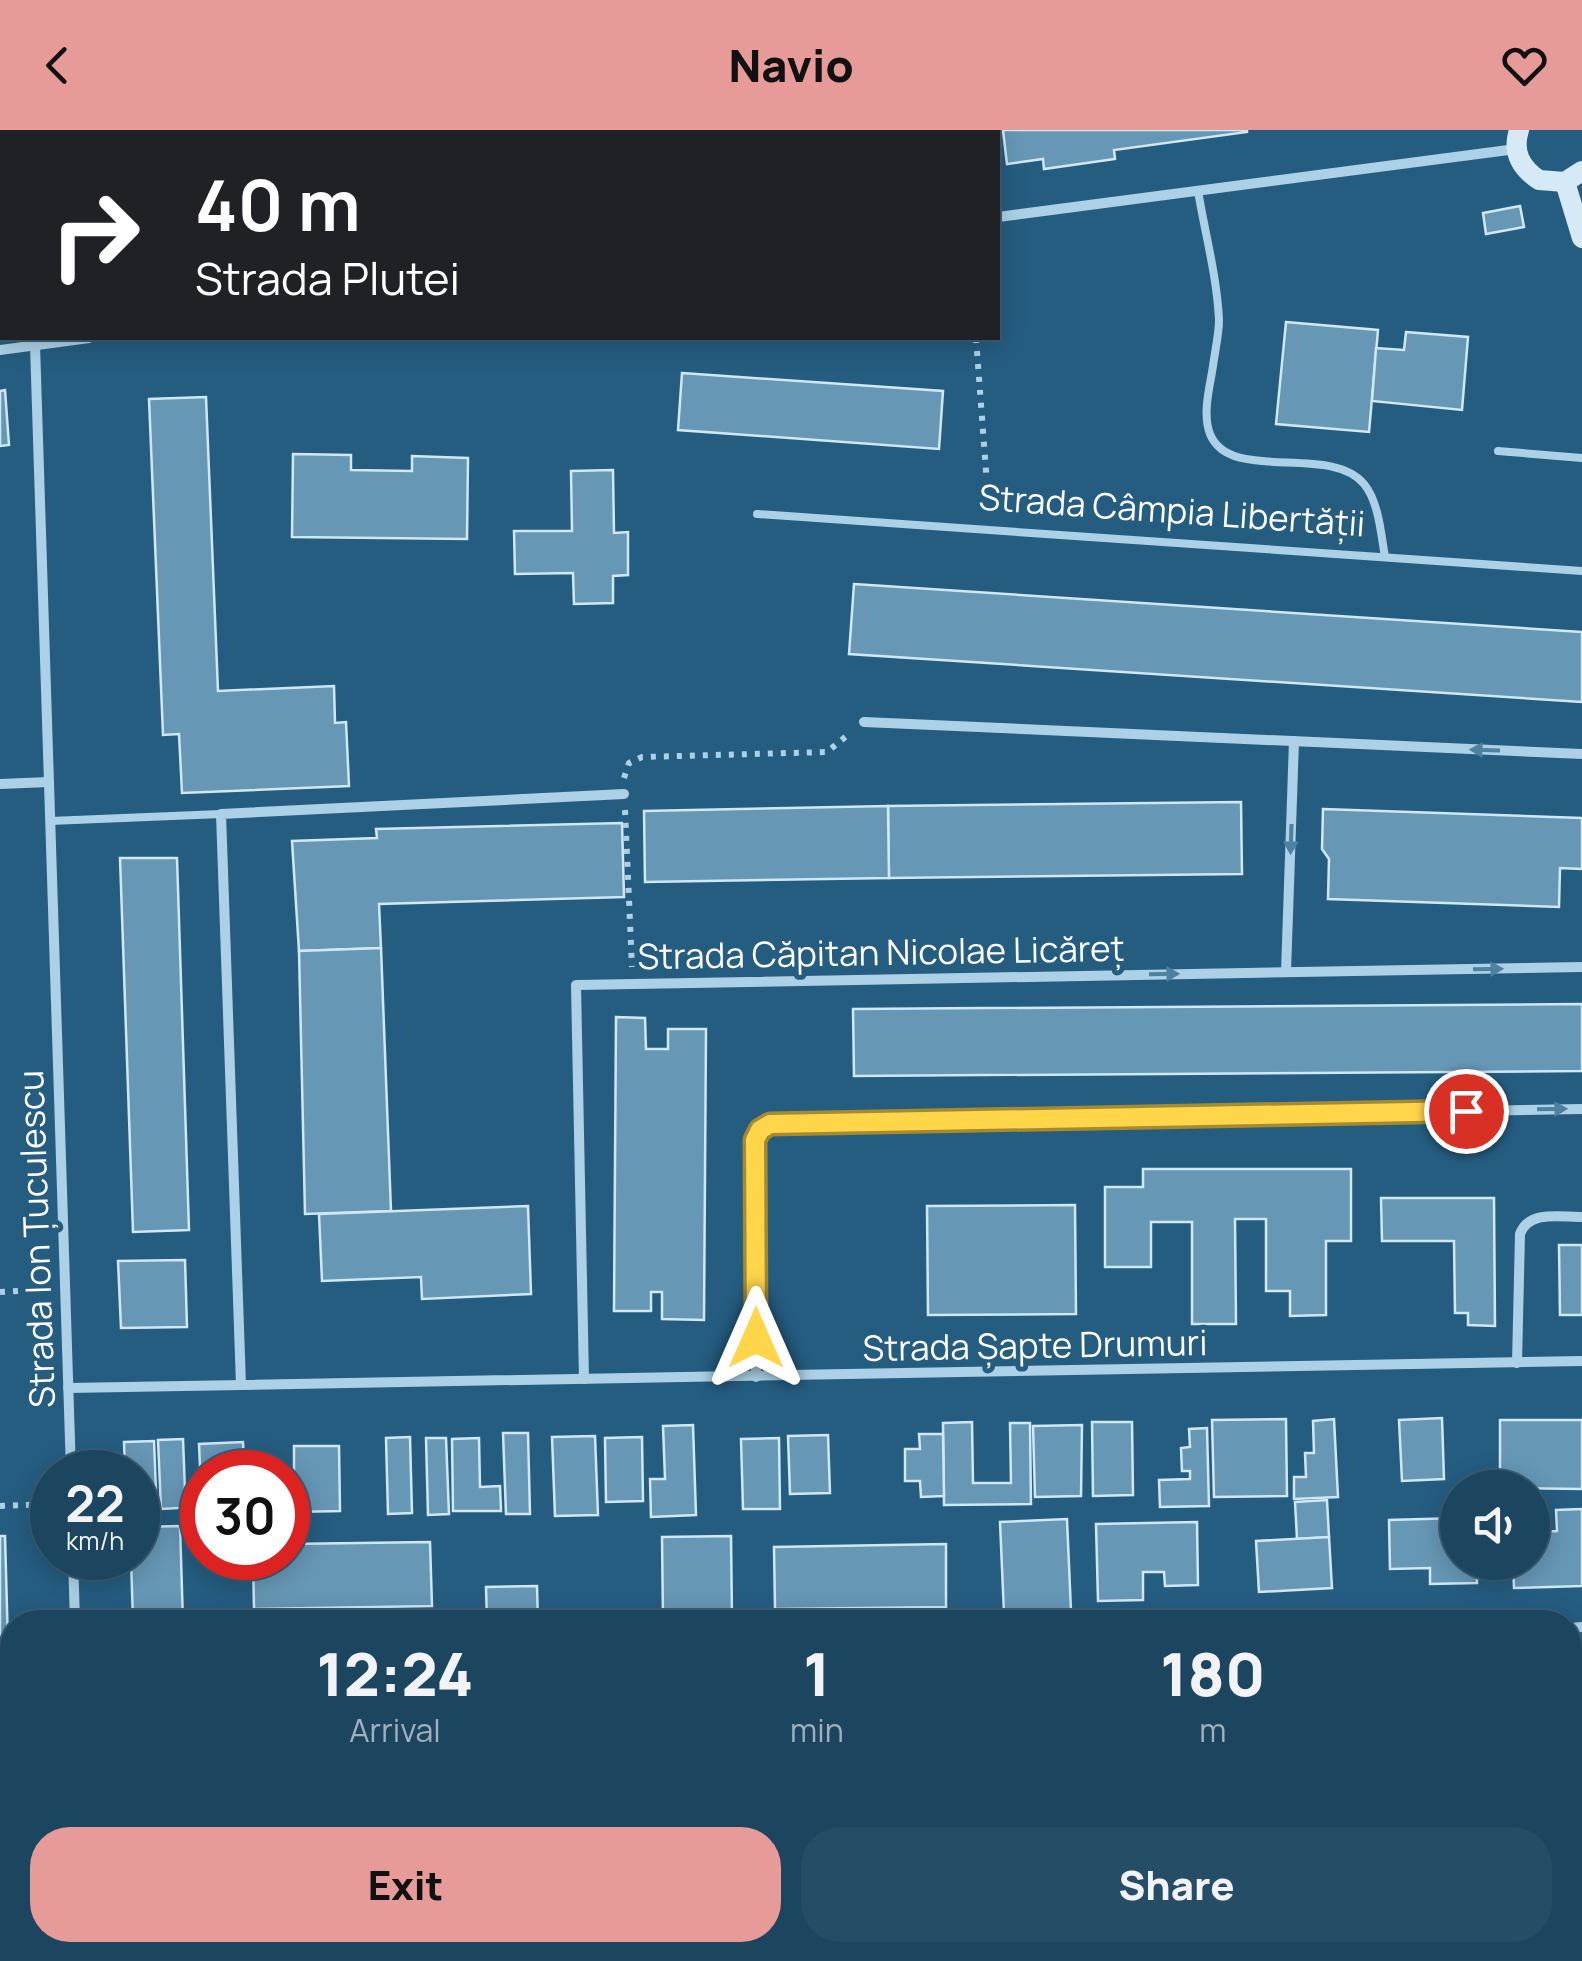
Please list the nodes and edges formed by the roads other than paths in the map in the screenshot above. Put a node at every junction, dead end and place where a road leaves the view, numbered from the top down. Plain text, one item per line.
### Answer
1 (1518, 140) edge
2 (1574, 176) edge
3 (1198, 190) junction
4 (1000, 217) edge
5 (1582, 238) edge
6 (74, 340) edge
7 (35, 345) junction
8 (0, 350) edge
9 (1498, 451) dead end
10 (1582, 458) edge
11 (757, 514) dead end
12 (1385, 557) junction
13 (1582, 571) edge
14 (864, 722) road end
15 (1294, 741) junction
16 (1582, 754) edge
17 (49, 782) junction
18 (0, 784) edge
19 (624, 794) road end
20 (220, 814) junction
21 (50, 821) junction
22 (1582, 967) edge
23 (1286, 972) junction
24 (1582, 1109) edge
25 (1582, 1217) edge
26 (1582, 1361) edge
27 (1517, 1363) junction
28 (756, 1378) junction
29 (584, 1380) junction
30 (241, 1385) junction
31 (68, 1388) junction
32 (70, 1450) edge
33 (74, 1580) edge
34 (75, 1610) edge

1 - 2 street
1 - 3 street
2 - 5 street
3 - 4 street
3 - 12 lane
6 - 7 street
7 - 8 street
7 - 17 street, Strada Ion Țuculescu
9 - 10 lane
11 - 12 lane, Strada Câmpia Libertății
12 - 13 lane, Strada Câmpia Libertății
14 - 15 street
16 -> 15 street
15 -> 23 street
17 - 18 street
17 - 21 street, Strada Ion Țuculescu
19 - 20 street
20 - 21 lane
20 - 30 street
21 - 31 street, Strada Ion Țuculescu
23 -> 22 street, Strada Căpitan Nicolae Licăreț
29 -> 23 street, Strada Căpitan Nicolae Licăreț
28 -> 24 street
25 - 27 street
26 - 27 street, Strada Șapte Drumuri
27 - 28 street, Strada Șapte Drumuri
28 - 29 street, Strada Șapte Drumuri
29 - 30 street, Strada Șapte Drumuri
30 - 31 street, Strada Șapte Drumuri
31 - 32 street, Strada Ion Țuculescu
33 - 34 street

